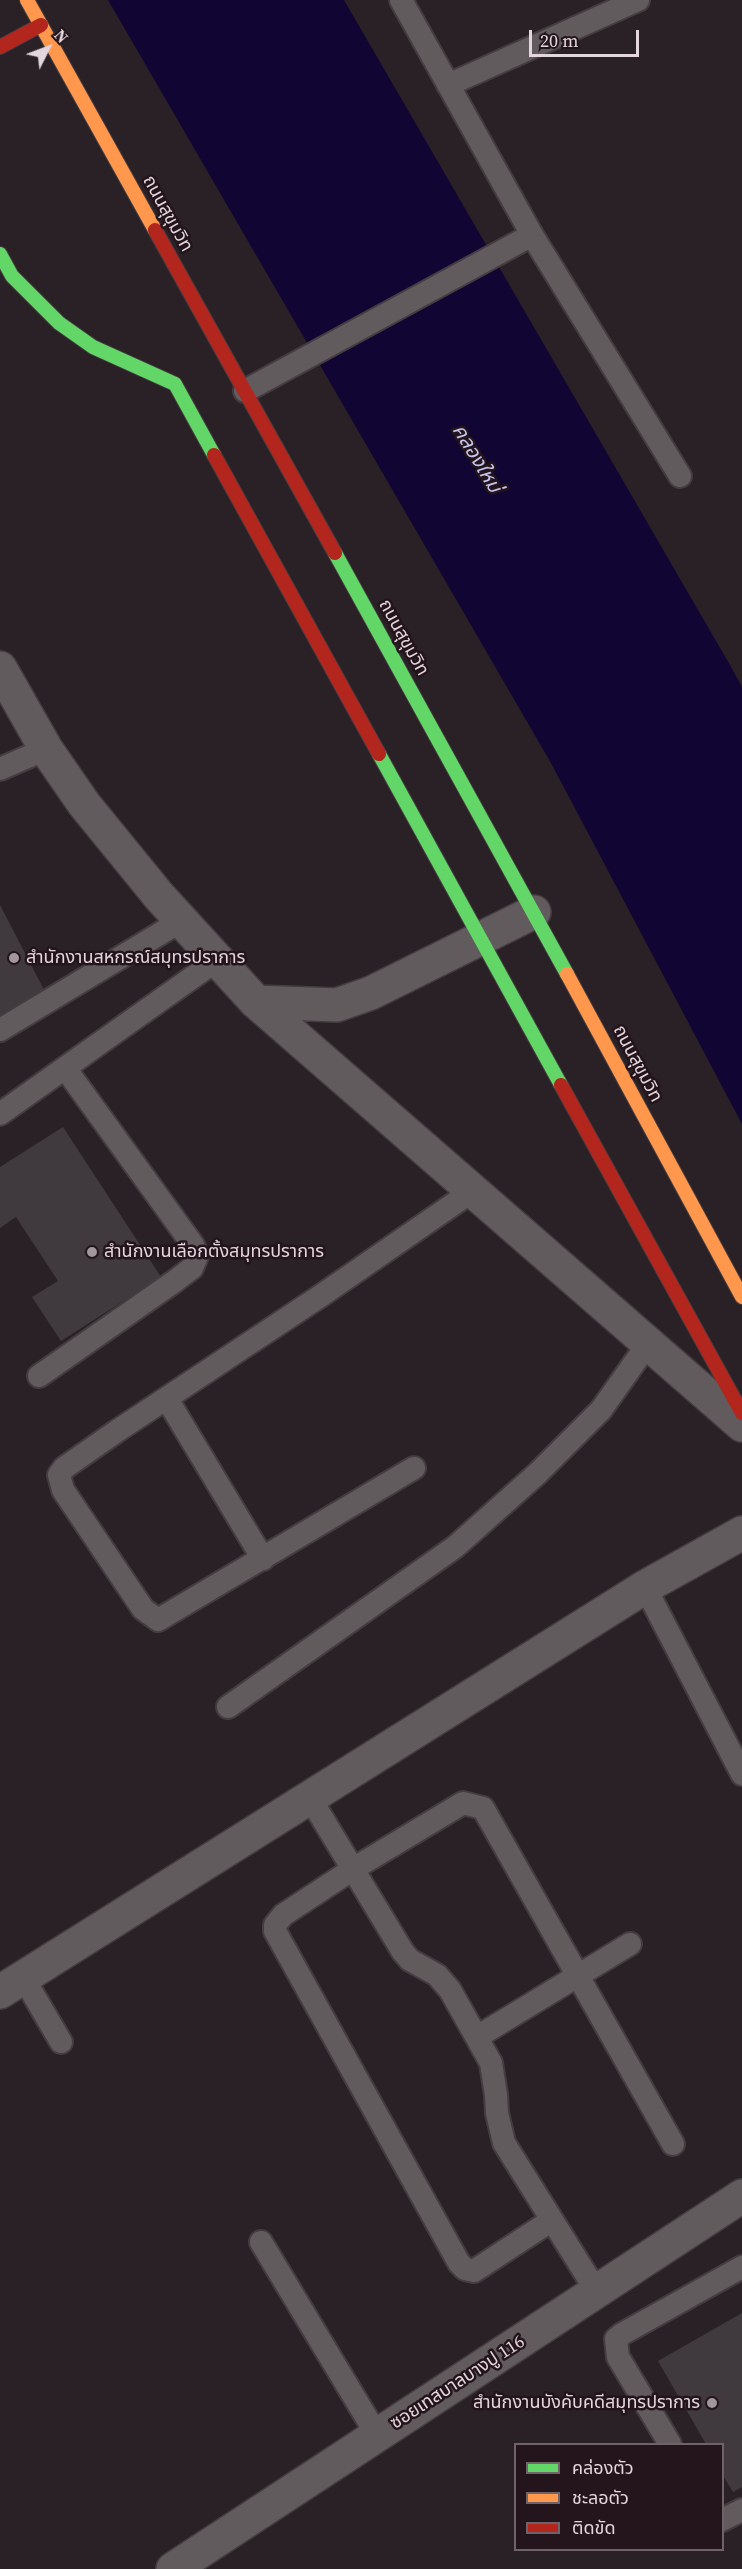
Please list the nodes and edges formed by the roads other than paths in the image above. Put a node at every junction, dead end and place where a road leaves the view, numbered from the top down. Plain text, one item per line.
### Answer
1 (27, 0) edge
2 (401, 0) edge
3 (638, 0) edge
4 (41, 25) junction
5 (0, 47) edge
6 (448, 85) junction
7 (532, 235) junction
8 (0, 254) edge
9 (245, 391) junction
10 (680, 476) dead end
11 (0, 668) edge
12 (46, 749) junction
13 (0, 769) edge
14 (534, 912) junction
15 (181, 921) junction
16 (482, 937) junction
17 (217, 960) junction
18 (256, 1002) junction
19 (0, 1030) edge
20 (66, 1068) junction
21 (0, 1114) edge
22 (471, 1192) junction
23 (742, 1297) edge
24 (648, 1345) junction
25 (39, 1376) dead end
26 (167, 1400) junction
27 (742, 1413) edge
28 (742, 1425) edge
29 (414, 1468) dead end
30 (742, 1533) edge
31 (263, 1559) junction
32 (645, 1587) junction
33 (228, 1707) dead end
34 (742, 1774) edge
35 (310, 1798) junction
36 (353, 1869) junction
37 (630, 1944) dead end
38 (578, 1975) junction
39 (12, 1985) edge
40 (477, 2037) junction
41 (61, 2042) dead end
42 (673, 2144) dead end
43 (742, 2196) edge
44 (552, 2220) junction
45 (261, 2241) dead end
46 (742, 2267) edge
47 (597, 2292) junction
48 (377, 2435) junction
49 (669, 2443) edge
50 (742, 2510) edge
51 (724, 2519) edge
52 (173, 2569) edge

1 - 4 highway, ถนนสุขุมวิท
2 - 6 lane
3 - 6 lane
4 - 5 highway
4 - 9 highway, ถนนสุขุมวิท
6 - 7 lane
7 - 9 lane
7 - 10 lane
8 - 16 highway
9 - 14 highway, ถนนสุขุมวิท
11 - 12 street
12 - 13 lane
12 - 15 street
14 - 16 street
14 - 23 highway, ถนนสุขุมวิท
15 - 17 street
15 - 19 lane
16 - 18 street
16 - 27 highway
17 - 18 street
17 - 20 lane
18 - 22 street
20 - 21 lane
20 - 25 lane
22 - 24 street
22 - 26 lane
24 - 28 street
24 - 33 lane
26 - 31 lane
26 - 31 lane
29 - 31 lane
30 - 32 street
32 - 34 lane
32 - 35 street
35 - 36 lane
35 - 39 street
36 - 38 lane
36 - 40 lane
36 - 44 lane
37 - 38 lane
38 - 40 lane
38 - 42 lane
39 - 41 lane
40 - 44 lane
43 - 47 street, ซอยเทสบาลบางปู 116
44 - 47 lane
45 - 48 lane
46 - 49 lane
47 - 48 street, ซอยเทสบาลบางปู 116
48 - 52 street, ซอยเทสบาลบางปู 116
50 - 51 lane

